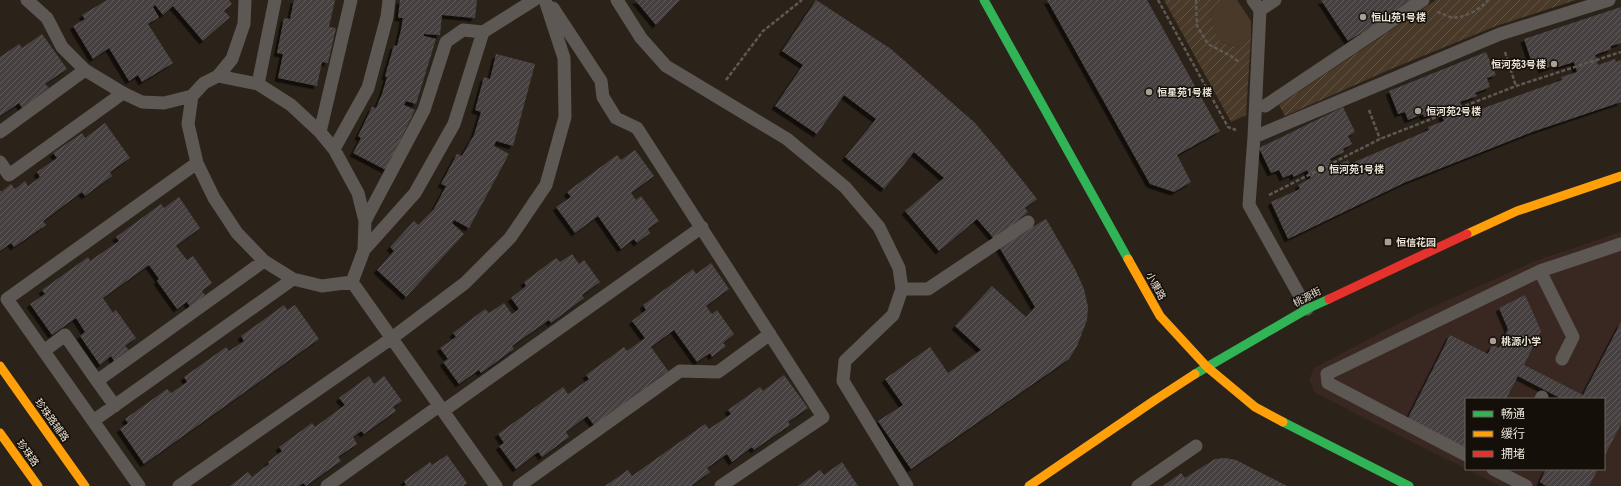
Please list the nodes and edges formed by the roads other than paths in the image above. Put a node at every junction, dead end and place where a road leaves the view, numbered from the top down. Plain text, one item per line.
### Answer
1 (27, 0) edge
2 (245, 0) edge
3 (275, 0) edge
4 (351, 0) edge
5 (389, 0) edge
6 (534, 0) edge
7 (546, 0) edge
8 (618, 0) edge
9 (984, 0) edge
10 (1274, 0) edge
11 (1423, 0) edge
12 (1609, 0) edge
13 (1257, 5) edge
14 (483, 32) junction
15 (85, 70) junction
16 (218, 76) junction
17 (258, 84) junction
18 (123, 93) junction
19 (192, 96) junction
20 (1265, 106) dead end
21 (0, 132) edge
22 (320, 132) junction
23 (1254, 138) junction
24 (334, 149) junction
25 (0, 162) edge
26 (197, 163) junction
27 (1621, 176) edge
28 (365, 221) junction
29 (1028, 222) dead end
30 (702, 227) junction
31 (1621, 244) edge
32 (364, 250) junction
33 (264, 261) junction
34 (1540, 271) junction
35 (292, 279) junction
36 (352, 282) junction
37 (902, 289) junction
38 (1307, 308) junction
39 (770, 334) junction
40 (392, 338) junction
41 (44, 351) junction
42 (1562, 359) dead end
43 (0, 366) edge
44 (1207, 367) junction
45 (97, 381) junction
46 (115, 406) junction
47 (441, 408) junction
48 (93, 421) junction
49 (0, 433) edge
50 (1196, 446) dead end
51 (1465, 454) edge
52 (1500, 471) edge
53 (38, 486) edge
54 (86, 486) edge
55 (139, 486) edge
56 (179, 486) edge
57 (327, 486) edge
58 (496, 486) edge
59 (519, 486) edge
60 (721, 486) edge
61 (907, 486) edge
62 (1029, 486) edge
63 (1138, 486) edge
64 (1409, 486) edge
65 (1526, 486) edge

1 - 15 lane
2 - 16 lane
3 - 17 lane
4 - 22 lane
5 - 24 lane
6 - 14 lane
7 - 30 lane
7 - 40 lane
8 - 37 lane
9 - 44 street, 小康路
10 - 13 lane
11 - 20 lane
12 - 23 lane
13 - 23 lane
14 - 28 lane
14 - 32 lane
15 - 18 lane
15 - 21 lane
16 - 17 lane
16 - 19 lane
17 - 22 lane
18 - 19 lane
18 - 25 lane
19 - 26 lane
22 - 24 lane
23 - 38 lane
24 - 28 lane
26 - 33 lane
26 - 41 lane
27 - 38 street, 桃源街
28 - 32 lane
29 - 37 lane
30 - 39 lane
30 - 47 lane
31 - 34 lane
32 - 36 lane
33 - 35 lane
33 - 45 lane
34 - 42 lane
34 - 51 lane
35 - 36 lane
35 - 46 lane
36 - 40 lane
37 - 61 lane
38 - 44 street, 桃源街
39 - 59 lane
39 - 60 lane
40 - 47 lane
40 - 56 lane
41 - 45 lane
41 - 48 lane
43 - 54 street, 珍珠路辅路
44 - 62 street, 桃源街
44 - 64 street, 小康路
45 - 46 lane
46 - 48 lane
47 - 57 lane
47 - 58 lane
48 - 55 lane
49 - 53 street, 珍珠路
50 - 63 lane
52 - 65 lane

